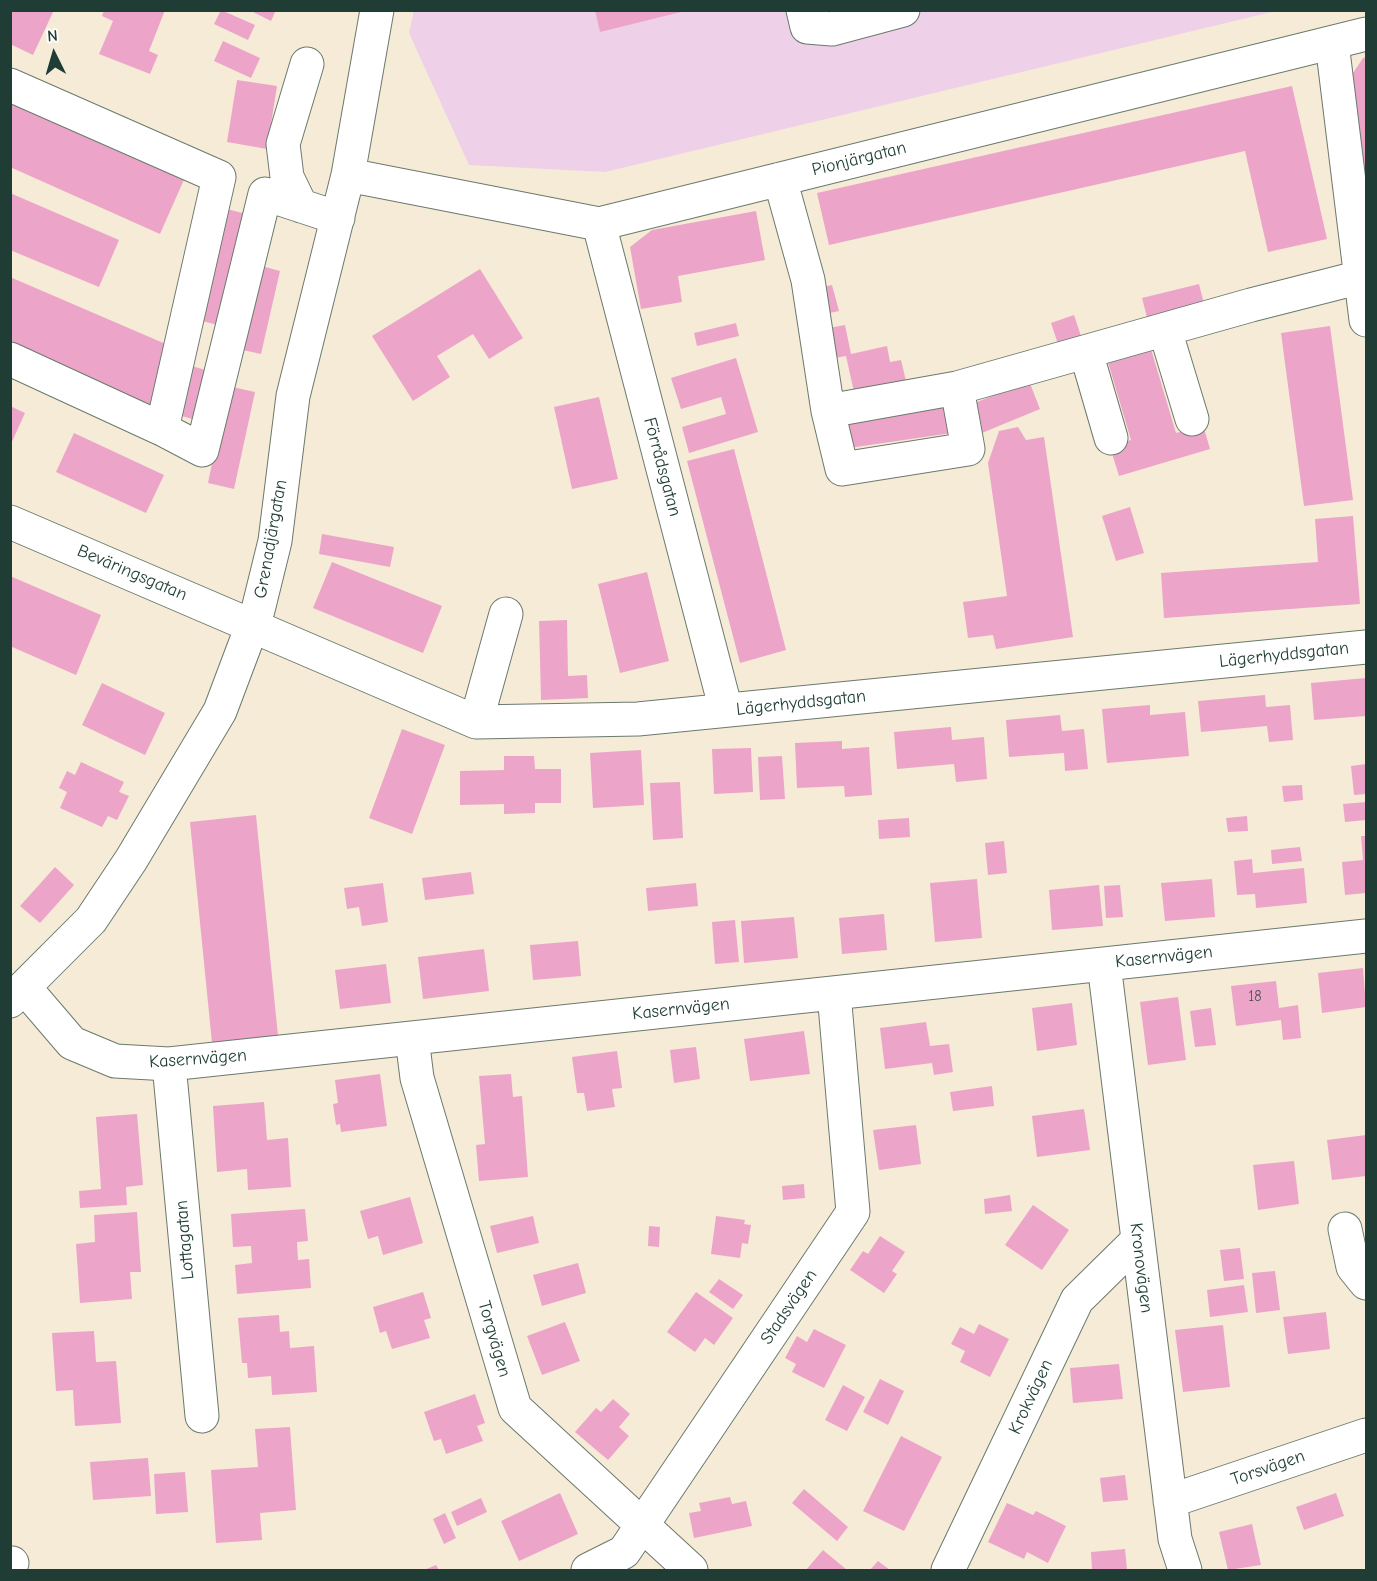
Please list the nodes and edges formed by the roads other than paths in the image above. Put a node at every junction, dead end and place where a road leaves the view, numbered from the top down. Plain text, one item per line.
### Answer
1 (377, 10) edge
2 (803, 10) edge
3 (903, 10) edge
4 (1366, 34) edge
5 (1332, 43) junction
6 (308, 64) dead end
7 (10, 85) edge
8 (348, 175) junction
9 (219, 177) junction
10 (780, 179) junction
11 (265, 194) junction
12 (301, 206) junction
13 (338, 218) junction
14 (599, 224) junction
15 (1362, 261) edge
16 (1366, 320) edge
17 (1165, 330) junction
18 (1086, 352) junction
19 (10, 359) edge
20 (957, 388) junction
21 (828, 411) junction
22 (1192, 419) dead end
23 (162, 429) junction
24 (1111, 438) dead end
25 (10, 522) edge
26 (506, 614) dead end
27 (253, 624) junction
28 (1366, 647) edge
29 (726, 710) junction
30 (476, 722) junction
31 (1366, 936) edge
32 (1104, 964) junction
33 (834, 993) junction
34 (17, 994) edge
35 (412, 1038) junction
36 (169, 1064) junction
37 (1345, 1229) dead end
38 (1138, 1240) junction
39 (1366, 1283) edge
40 (201, 1416) dead end
41 (1366, 1435) edge
42 (1170, 1501) junction
43 (642, 1526) junction
44 (588, 1570) edge
45 (692, 1570) edge
46 (948, 1570) edge
47 (1185, 1570) edge

1 - 8 street, Grenadjärgatan
2 - 3 street
4 - 5 street, Pionjärgatan
5 - 10 street, Pionjärgatan
5 - 15 street
6 - 12 street
7 - 9 street
8 - 13 street, Grenadjärgatan
8 - 14 street, Pionjärgatan
9 - 11 street
9 - 23 street
10 - 14 street, Pionjärgatan
10 - 21 street
11 - 12 street
11 - 23 street
12 - 13 street
13 - 27 street, Grenadjärgatan
14 - 29 street, Förrådsgatan
15 - 16 street
15 - 17 street
17 - 18 street
17 - 22 street
18 - 20 street
18 - 24 street
19 - 23 street
20 - 21 street
20 - 21 street
25 - 27 street, Beväringsgatan
26 - 30 street
27 - 30 street, Lägerhyddsgatan
27 - 34 street, Grenadjärgatan
28 - 29 street, Lägerhyddsgatan
29 - 30 street, Lägerhyddsgatan
31 - 32 street, Kasernvägen
32 - 33 street, Kasernvägen
32 - 38 street, Kronovägen
33 - 35 street, Kasernvägen
33 - 43 street, Stadsvägen
34 - 36 street, Kasernvägen
35 - 36 street, Kasernvägen
35 - 43 street, Torgvägen
36 - 40 street, Lottagatan
37 - 39 street
38 - 42 street, Kronovägen
38 - 46 street, Krokvägen
41 - 42 street, Torsvägen
42 - 47 street, Kronovägen
43 - 44 street, Stadsvägen
43 - 45 street, Torgvägen

